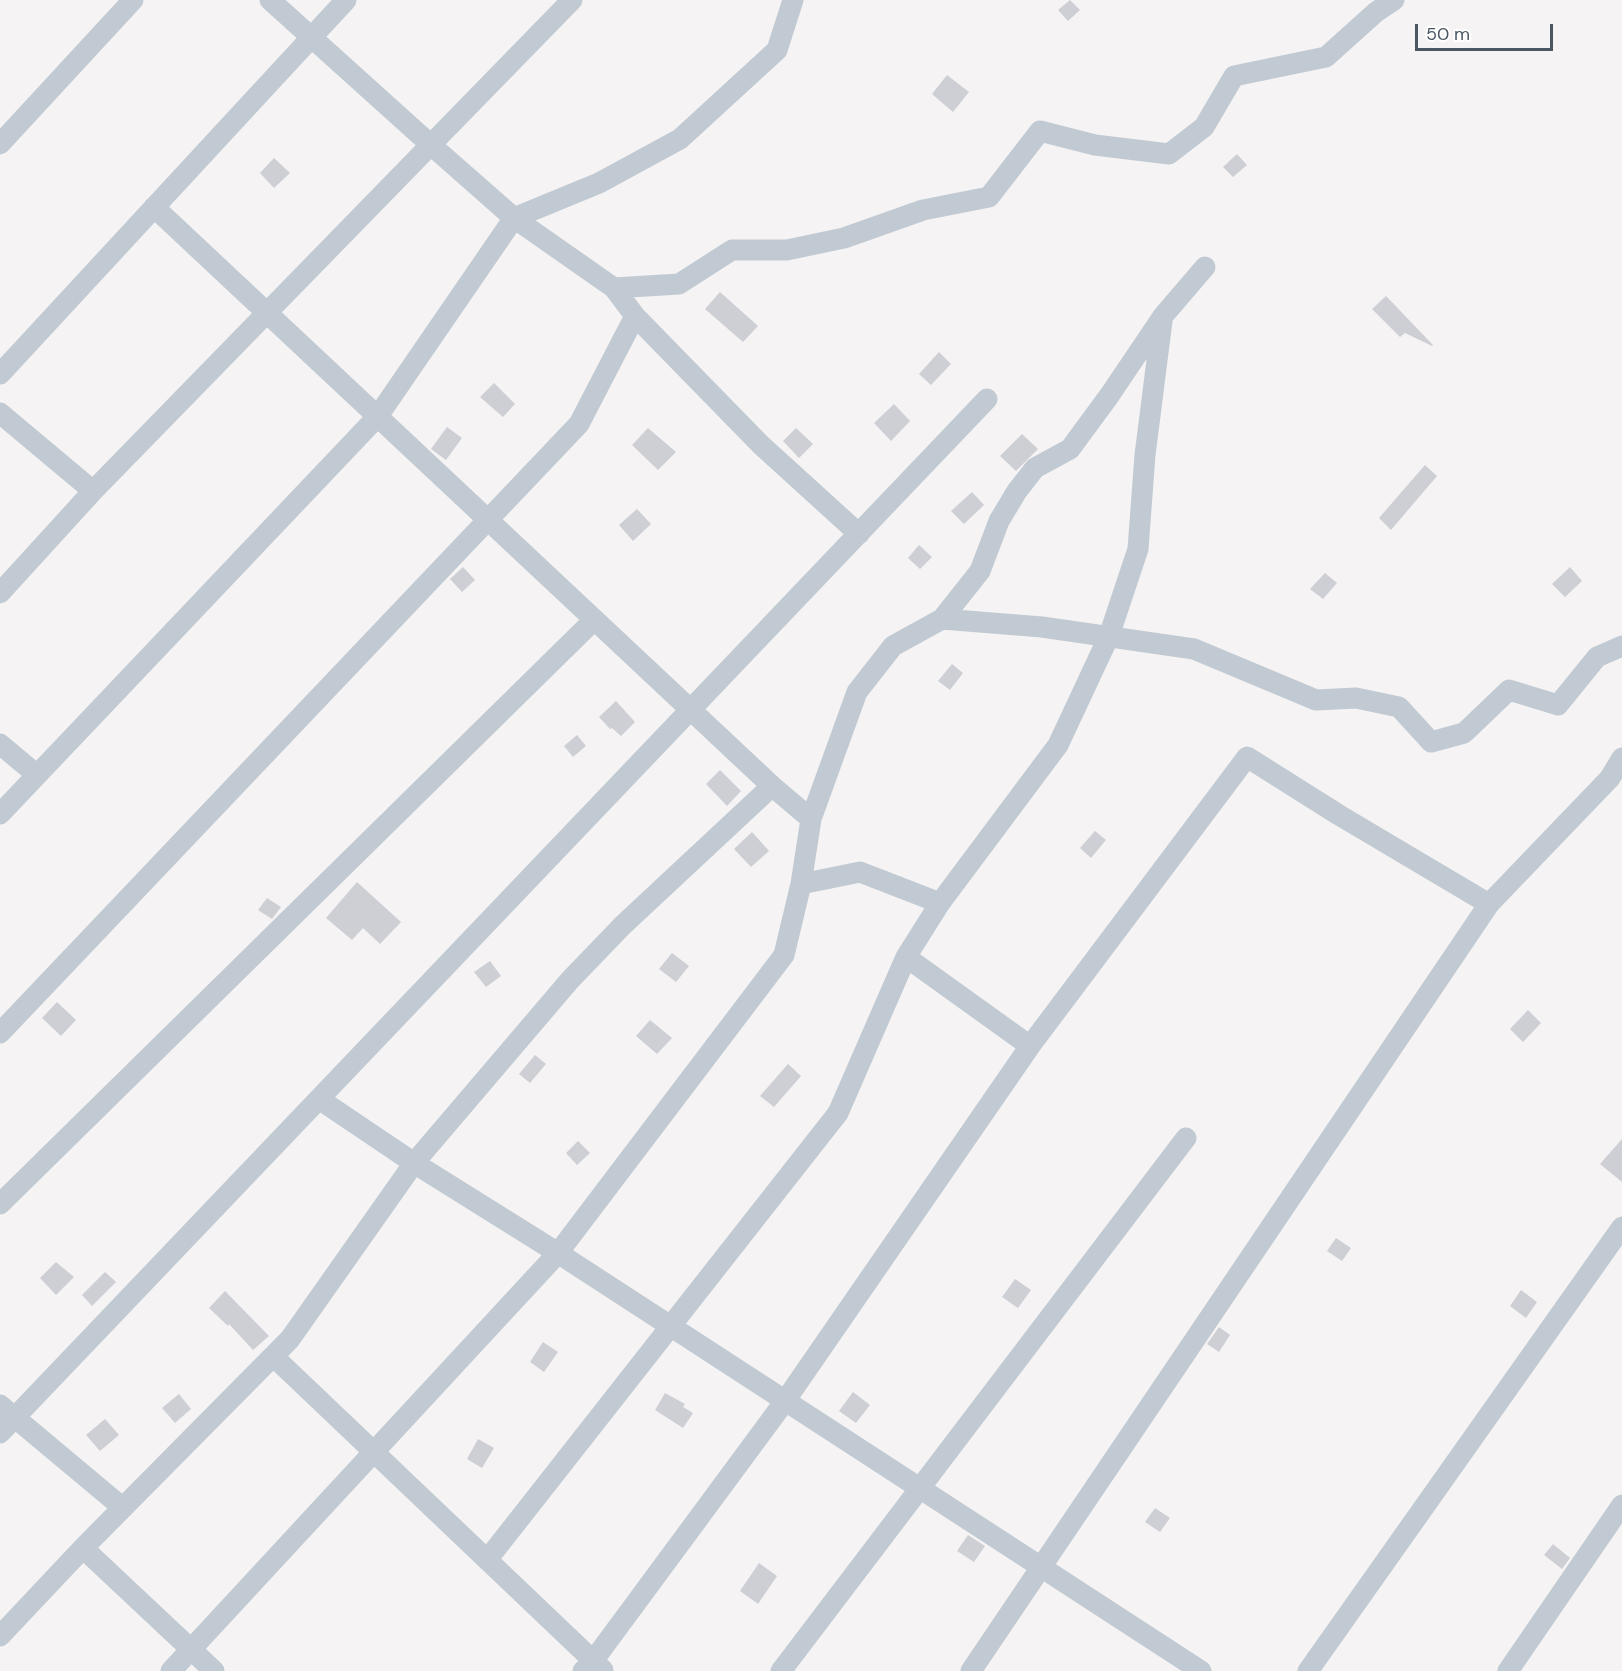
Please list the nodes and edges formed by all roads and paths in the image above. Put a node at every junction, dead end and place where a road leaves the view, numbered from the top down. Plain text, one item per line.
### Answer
1 (133, 0) edge
2 (270, 0) edge
3 (346, 0) edge
4 (572, 0) edge
5 (793, 0) edge
6 (1395, 0) edge
7 (311, 37) junction
8 (0, 144) edge
9 (430, 145) junction
10 (154, 207) junction
11 (514, 218) junction
12 (1205, 267) dead end
13 (614, 288) junction
14 (267, 312) junction
15 (635, 316) junction
16 (1163, 316) junction
17 (0, 374) edge
18 (987, 399) dead end
19 (0, 413) edge
20 (378, 416) junction
21 (93, 491) junction
22 (488, 520) junction
23 (859, 534) junction
24 (0, 593) edge
25 (942, 619) junction
26 (594, 620) junction
27 (1109, 636) junction
28 (1622, 646) edge
29 (690, 710) junction
30 (0, 744) edge
31 (1622, 758) edge
32 (37, 775) junction
33 (772, 786) junction
34 (0, 814) edge
35 (811, 819) junction
36 (801, 884) junction
37 (940, 903) junction
38 (1489, 904) junction
39 (906, 957) junction
40 (0, 1033) edge
41 (1030, 1046) junction
42 (319, 1099) junction
43 (1186, 1138) dead end
44 (414, 1163) junction
45 (0, 1204) edge
46 (1622, 1227) edge
47 (558, 1253) junction
48 (670, 1326) junction
49 (273, 1356) junction
50 (785, 1401) junction
51 (8, 1411) edge
52 (0, 1433) edge
53 (374, 1452) junction
54 (920, 1488) junction
55 (1622, 1504) edge
56 (123, 1508) junction
57 (83, 1548) junction
58 (487, 1560) junction
59 (1041, 1567) junction
60 (0, 1636) edge
61 (191, 1649) junction
62 (593, 1668) edge
63 (171, 1671) edge
64 (214, 1671) edge
65 (782, 1671) edge
66 (971, 1671) edge
67 (1201, 1671) edge
68 (1308, 1671) edge
69 (1508, 1671) edge

1 - 8 street
2 - 7 street
3 - 7 street
4 - 9 street
5 - 11 street
6 - 13 street
7 - 9 street
7 - 10 street
9 - 11 street
9 - 14 street
10 - 14 street
10 - 17 street
11 - 13 street
11 - 20 street
12 - 16 street
13 - 15 street
14 - 20 street
14 - 21 street
15 - 22 street
15 - 23 street
16 - 25 street
16 - 27 street
18 - 23 street
19 - 21 street
20 - 22 street
20 - 32 street
21 - 24 street
22 - 26 street
22 - 40 street
23 - 29 street
25 - 27 street
25 - 35 street
26 - 29 street
26 - 45 street
27 - 28 street
27 - 37 street
29 - 33 street
29 - 42 street
30 - 32 street
31 - 38 street
32 - 34 street
33 - 35 street
33 - 44 street
35 - 36 street
36 - 37 street
36 - 47 street
37 - 39 street
38 - 41 street
38 - 59 street
39 - 41 street
39 - 48 street
41 - 50 street
42 - 44 street
42 - 51 street
43 - 54 street
44 - 47 street
44 - 49 street
46 - 68 street
47 - 48 street
47 - 53 street
48 - 50 street
48 - 58 street
49 - 53 street
49 - 56 street
50 - 54 street
50 - 62 street
51 - 52 street
51 - 56 street
53 - 58 street
53 - 61 street
54 - 59 street
54 - 65 street
55 - 69 street
56 - 57 street
57 - 60 street
57 - 61 street
58 - 62 street
59 - 66 street
59 - 67 street
61 - 63 street
61 - 64 street

